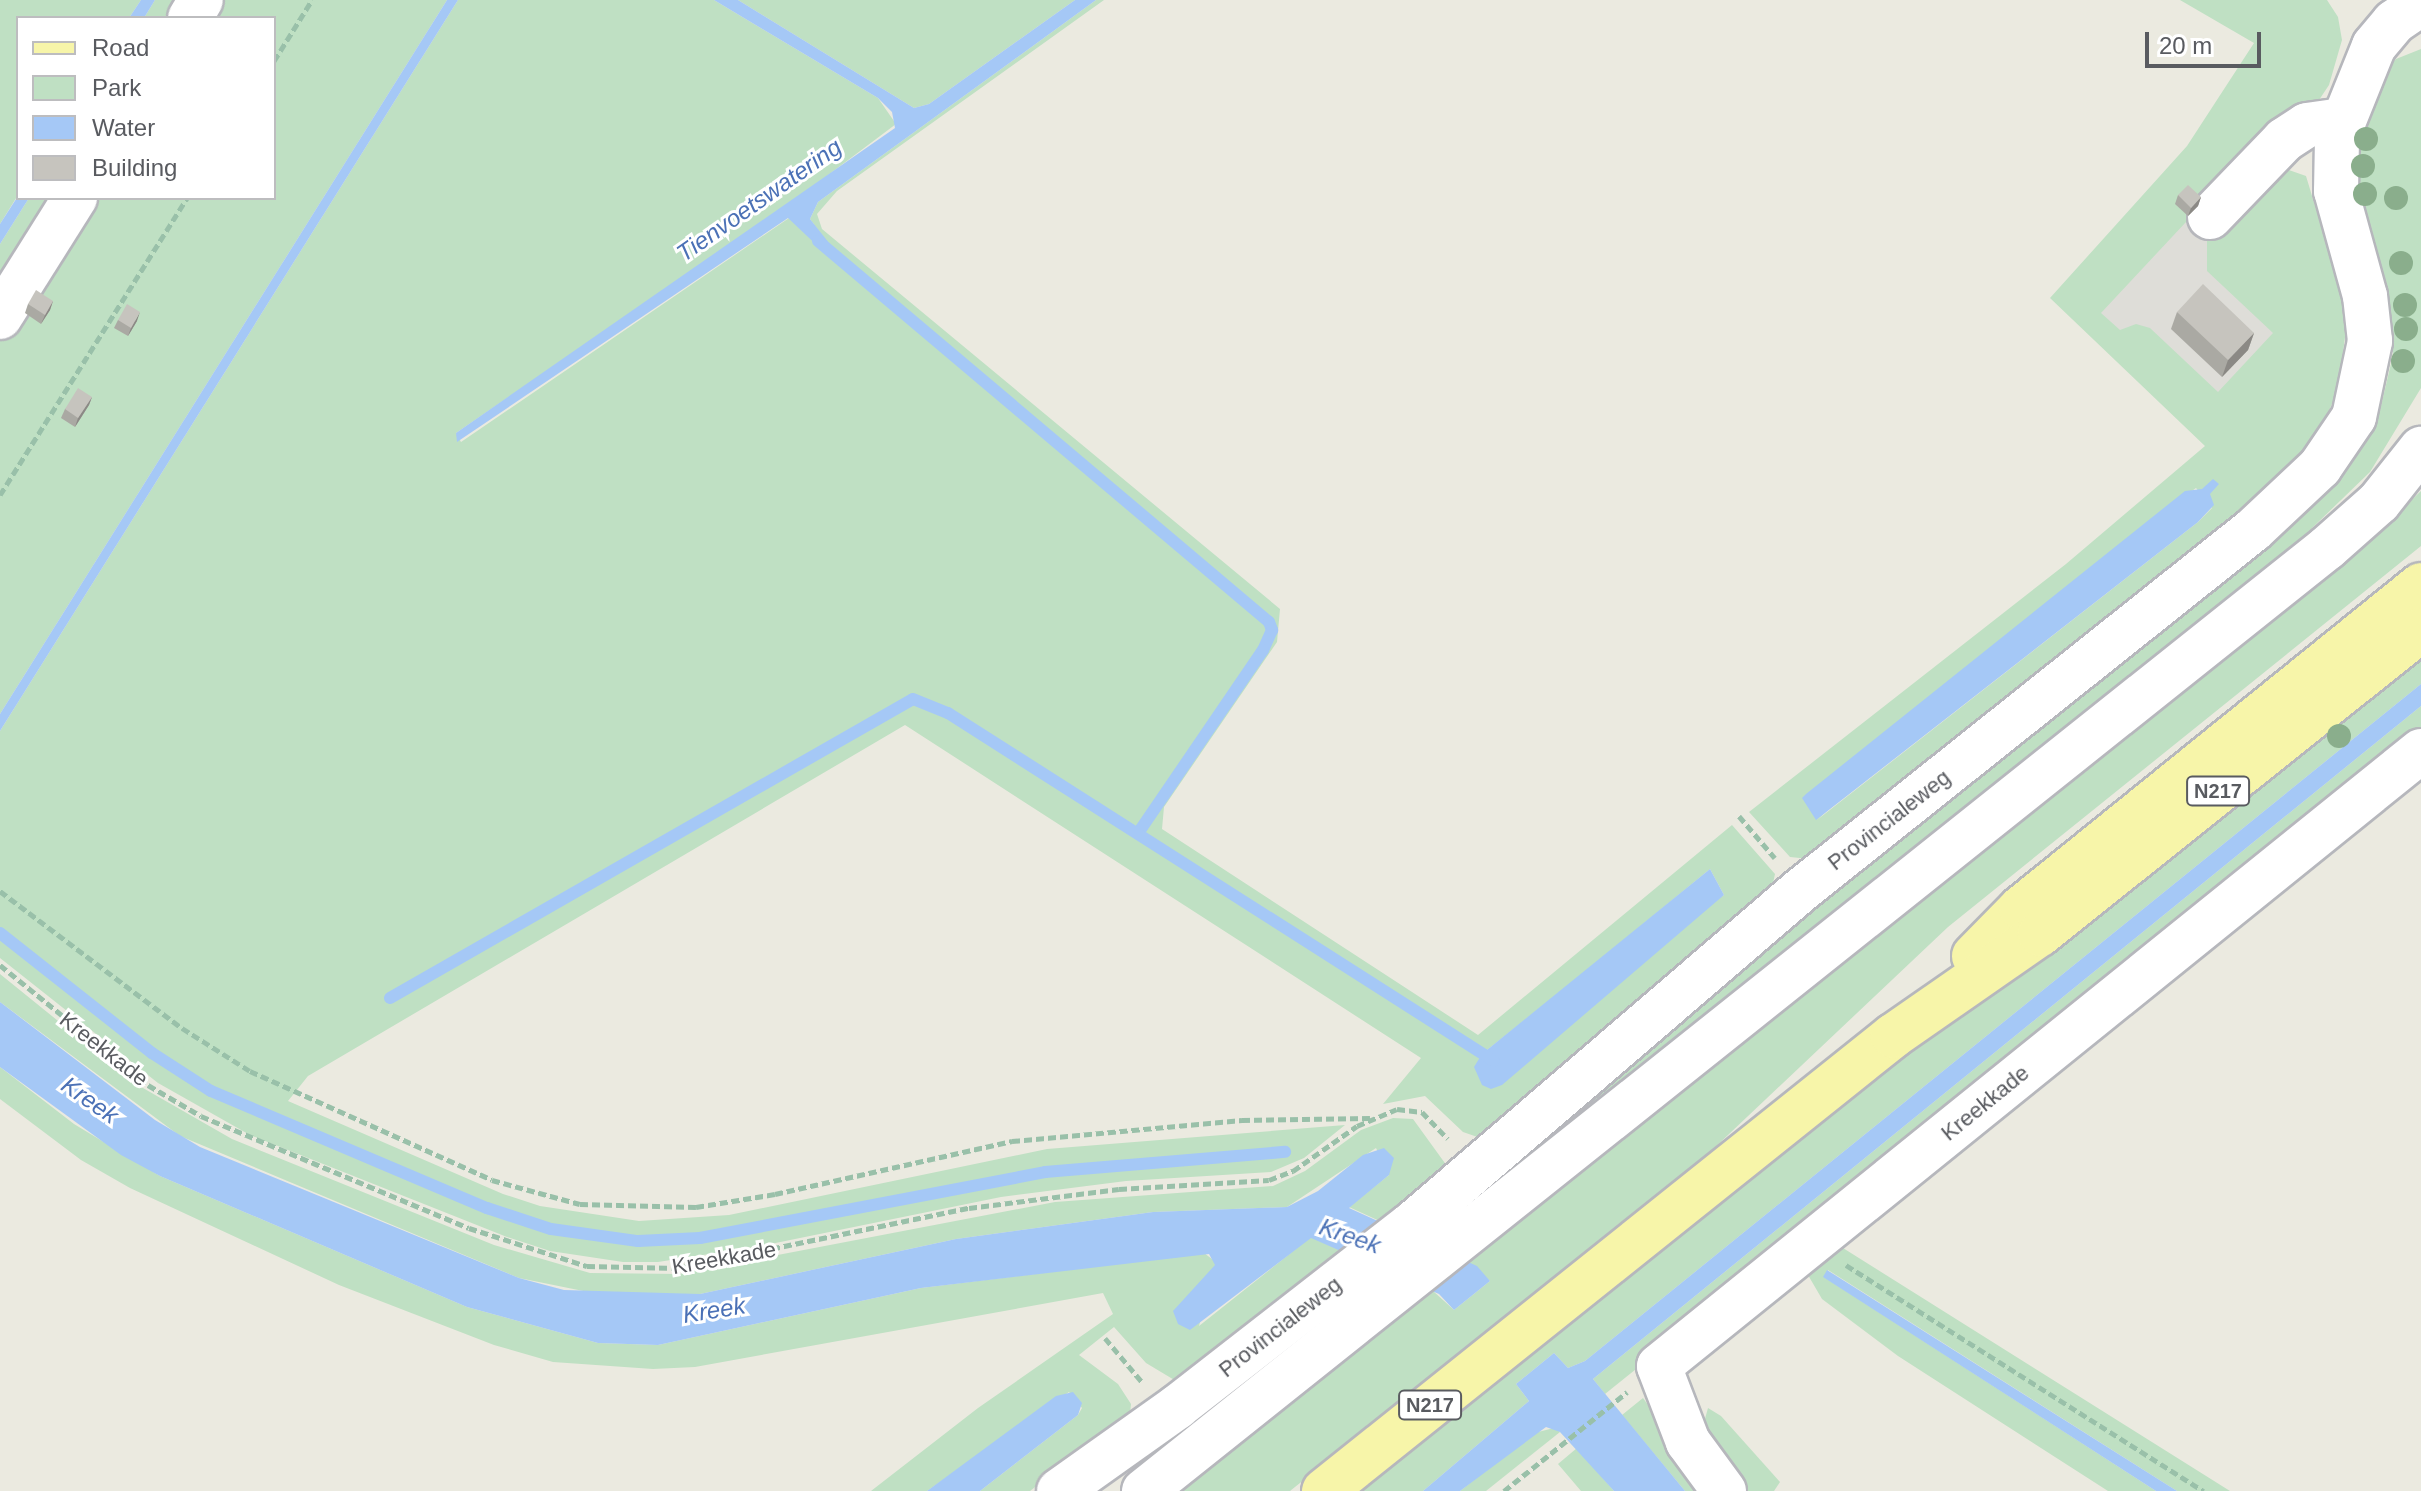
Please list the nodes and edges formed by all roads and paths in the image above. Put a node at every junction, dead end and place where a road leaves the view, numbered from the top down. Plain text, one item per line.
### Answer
1 (312, 0) edge
2 (2421, 4) edge
3 (276, 58) edge
4 (2341, 120) junction
5 (74, 200) edge
6 (186, 200) edge
7 (2210, 217) dead end
8 (0, 317) edge
9 (2421, 449) edge
10 (0, 495) edge
11 (2421, 585) edge
12 (2421, 630) edge
13 (2421, 751) edge
14 (1739, 816) dead end
15 (1801, 890) junction
16 (0, 891) edge
17 (0, 965) edge
18 (1893, 1036) junction
19 (1371, 1118) junction
20 (1476, 1172) junction
21 (1811, 1243) junction
22 (1370, 1284) junction
23 (1105, 1338) dead end
24 (1643, 1379) junction
25 (1168, 1414) junction
26 (1059, 1491) edge
27 (1144, 1491) edge
28 (1324, 1491) edge
29 (1504, 1491) edge
30 (1724, 1491) edge
31 (2203, 1491) edge

1 - 3 path
2 - 4 street, Provincialeweg
4 - 7 street
4 - 15 street, Provincialeweg
5 - 8 street
6 - 10 path
9 - 22 street, Provincialeweg
11 - 18 main road, N217
12 - 18 main road, N217
13 - 21 street, Kreekkade
14 - 15 path
15 - 20 street, Provincialeweg
16 - 19 path
17 - 19 path, Kreekkade
18 - 28 main road, N217
19 - 20 path, Kreekkade
20 - 22 street, Provincialeweg
21 - 24 street, Kreekkade
21 - 31 path
22 - 25 street, Provincialeweg
22 - 27 street, Provincialeweg
23 - 25 path
24 - 29 path
24 - 30 street
25 - 26 street, Provincialeweg

